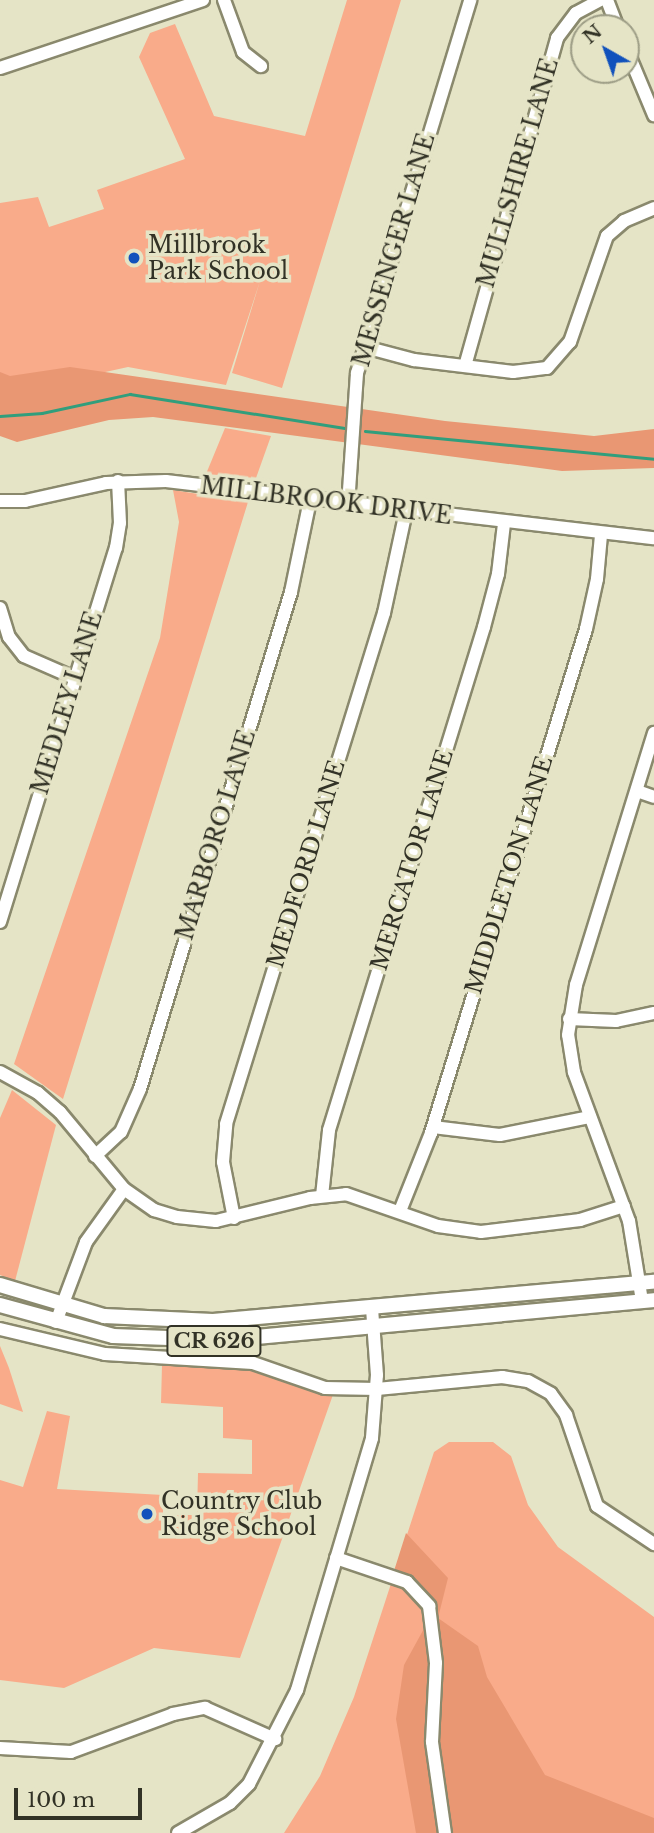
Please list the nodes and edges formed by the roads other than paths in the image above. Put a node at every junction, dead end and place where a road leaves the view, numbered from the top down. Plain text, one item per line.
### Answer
1 (202, 0) edge
2 (224, 0) edge
3 (470, 0) edge
4 (600, 0) edge
5 (261, 66) dead end
6 (0, 68) edge
7 (640, 82) edge
8 (654, 115) edge
9 (654, 208) edge
10 (365, 347) junction
11 (465, 366) junction
12 (118, 481) junction
13 (310, 500) junction
14 (0, 501) edge
15 (348, 505) junction
16 (406, 511) junction
17 (504, 524) junction
18 (601, 535) junction
19 (654, 538) edge
20 (0, 608) edge
21 (74, 678) junction
22 (654, 733) edge
23 (637, 791) junction
24 (654, 797) edge
25 (0, 922) edge
26 (654, 1013) edge
27 (569, 1019) junction
28 (0, 1072) edge
29 (590, 1117) junction
30 (433, 1127) junction
31 (95, 1156) junction
32 (124, 1189) junction
33 (322, 1196) junction
34 (624, 1206) junction
35 (400, 1211) junction
36 (234, 1217) junction
37 (647, 1282) edge
38 (0, 1285) edge
39 (648, 1301) edge
40 (0, 1305) edge
41 (62, 1305) junction
42 (372, 1309) junction
43 (57, 1322) junction
44 (374, 1328) junction
45 (0, 1329) edge
46 (377, 1389) junction
47 (654, 1544) edge
48 (336, 1558) junction
49 (275, 1739) junction
50 (0, 1748) edge
51 (178, 1833) edge
52 (445, 1833) edge

1 - 6 street
2 - 5 street
3 - 10 street, MESSENGER LANE
4 - 11 street, MULLSHIRE LANE
7 - 8 street
9 - 11 street
10 - 11 street
10 - 15 street, MESSENGER LANE
12 - 13 street, MILLBROOK DRIVE
12 - 14 street, MILLBROOK DRIVE
12 - 21 street, MEDLEY LANE
13 - 15 street, MILLBROOK DRIVE
13 - 31 street, MARBORO LANE
15 - 16 street, MILLBROOK DRIVE
16 - 17 street, MILLBROOK DRIVE
16 - 36 street, MEDFORD LANE
17 - 18 street, MILLBROOK DRIVE
17 - 33 street, MERCATOR LANE
18 - 19 street, MILLBROOK DRIVE
18 - 30 street, MIDDLETON LANE
20 - 21 street
21 - 25 street, MEDLEY LANE
22 - 23 street
23 - 24 street
23 - 27 street
26 - 27 street
27 - 29 street
28 - 31 street
29 - 30 street
29 - 34 street
30 - 35 street, MIDDLETON LANE
31 - 32 street
32 - 36 street
32 - 41 street
33 - 35 street
33 - 36 street
34 - 35 street
34 - 37 street
37 - 39 street
37 - 42 main road, CR 626
38 - 41 main road, CR 626
39 - 44 main road, CR 626
40 - 43 main road, CR 626
41 - 42 main road, CR 626
41 - 43 street
42 - 44 street
43 - 44 main road, CR 626
44 - 46 street
45 - 46 street
46 - 47 street
46 - 48 street
48 - 49 street
48 - 52 street
49 - 50 street
49 - 51 street

